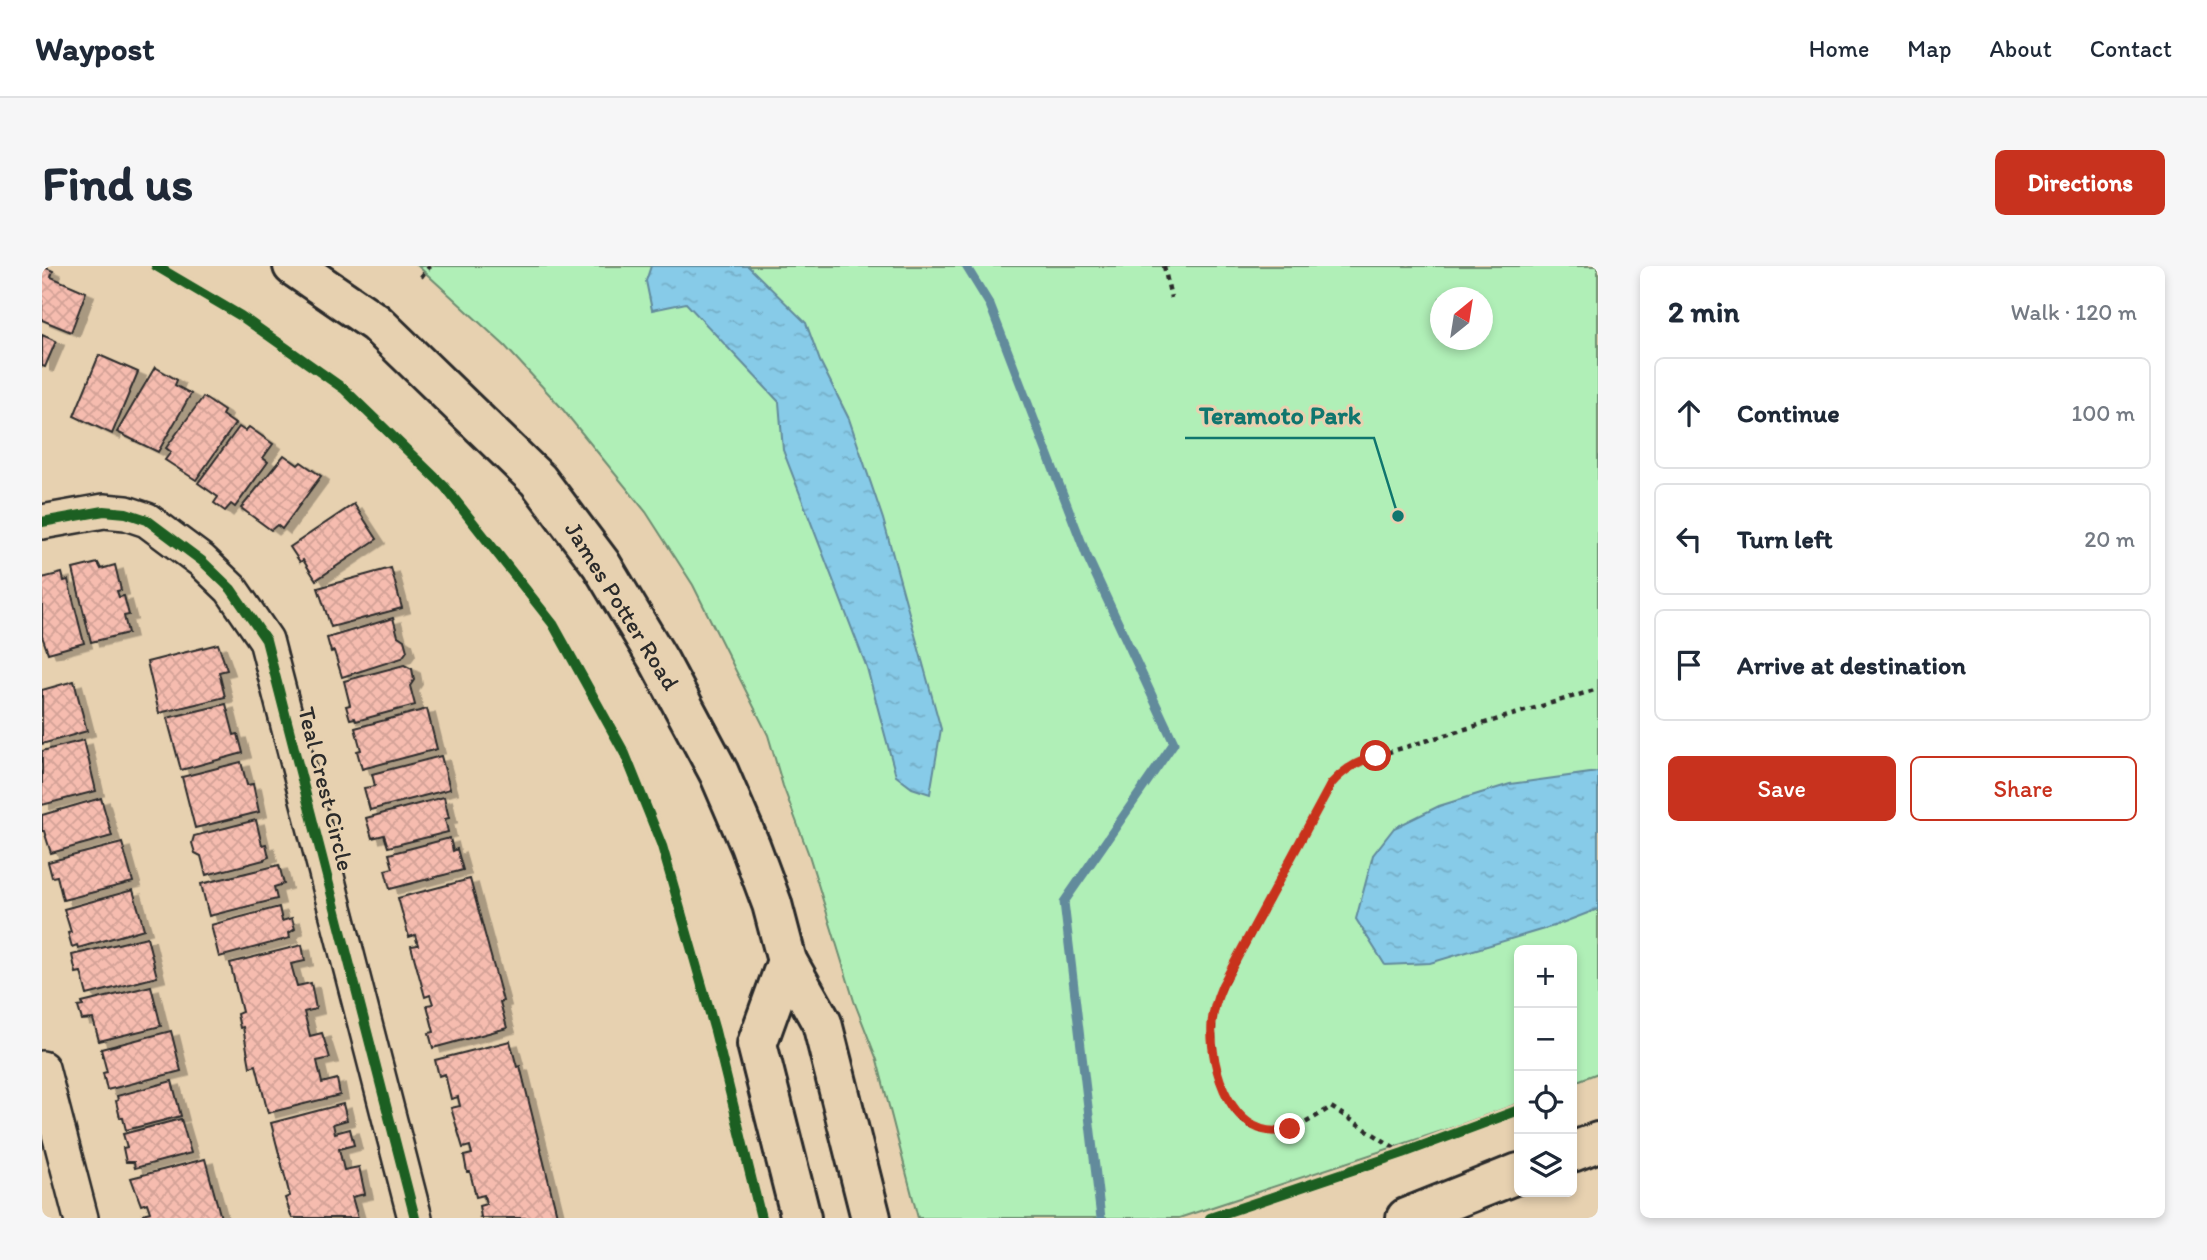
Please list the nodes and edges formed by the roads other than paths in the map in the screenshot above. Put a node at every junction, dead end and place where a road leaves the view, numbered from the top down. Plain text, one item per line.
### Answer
1 (293, 266) edge
2 (42, 522) edge
3 (787, 961) junction
4 (42, 1068) edge
5 (1598, 1142) edge
6 (1577, 1150) edge
7 (1514, 1175) edge
8 (871, 1211) edge
9 (81, 1218) edge
10 (415, 1218) edge
11 (801, 1218) edge
12 (1406, 1218) edge

1 - 3 main road, James Potter Road
2 - 10 street, Teal Crest Circle
3 - 8 main road, James Potter Road
3 - 11 main road
4 - 9 street
5 - 6 main road
7 - 12 main road

